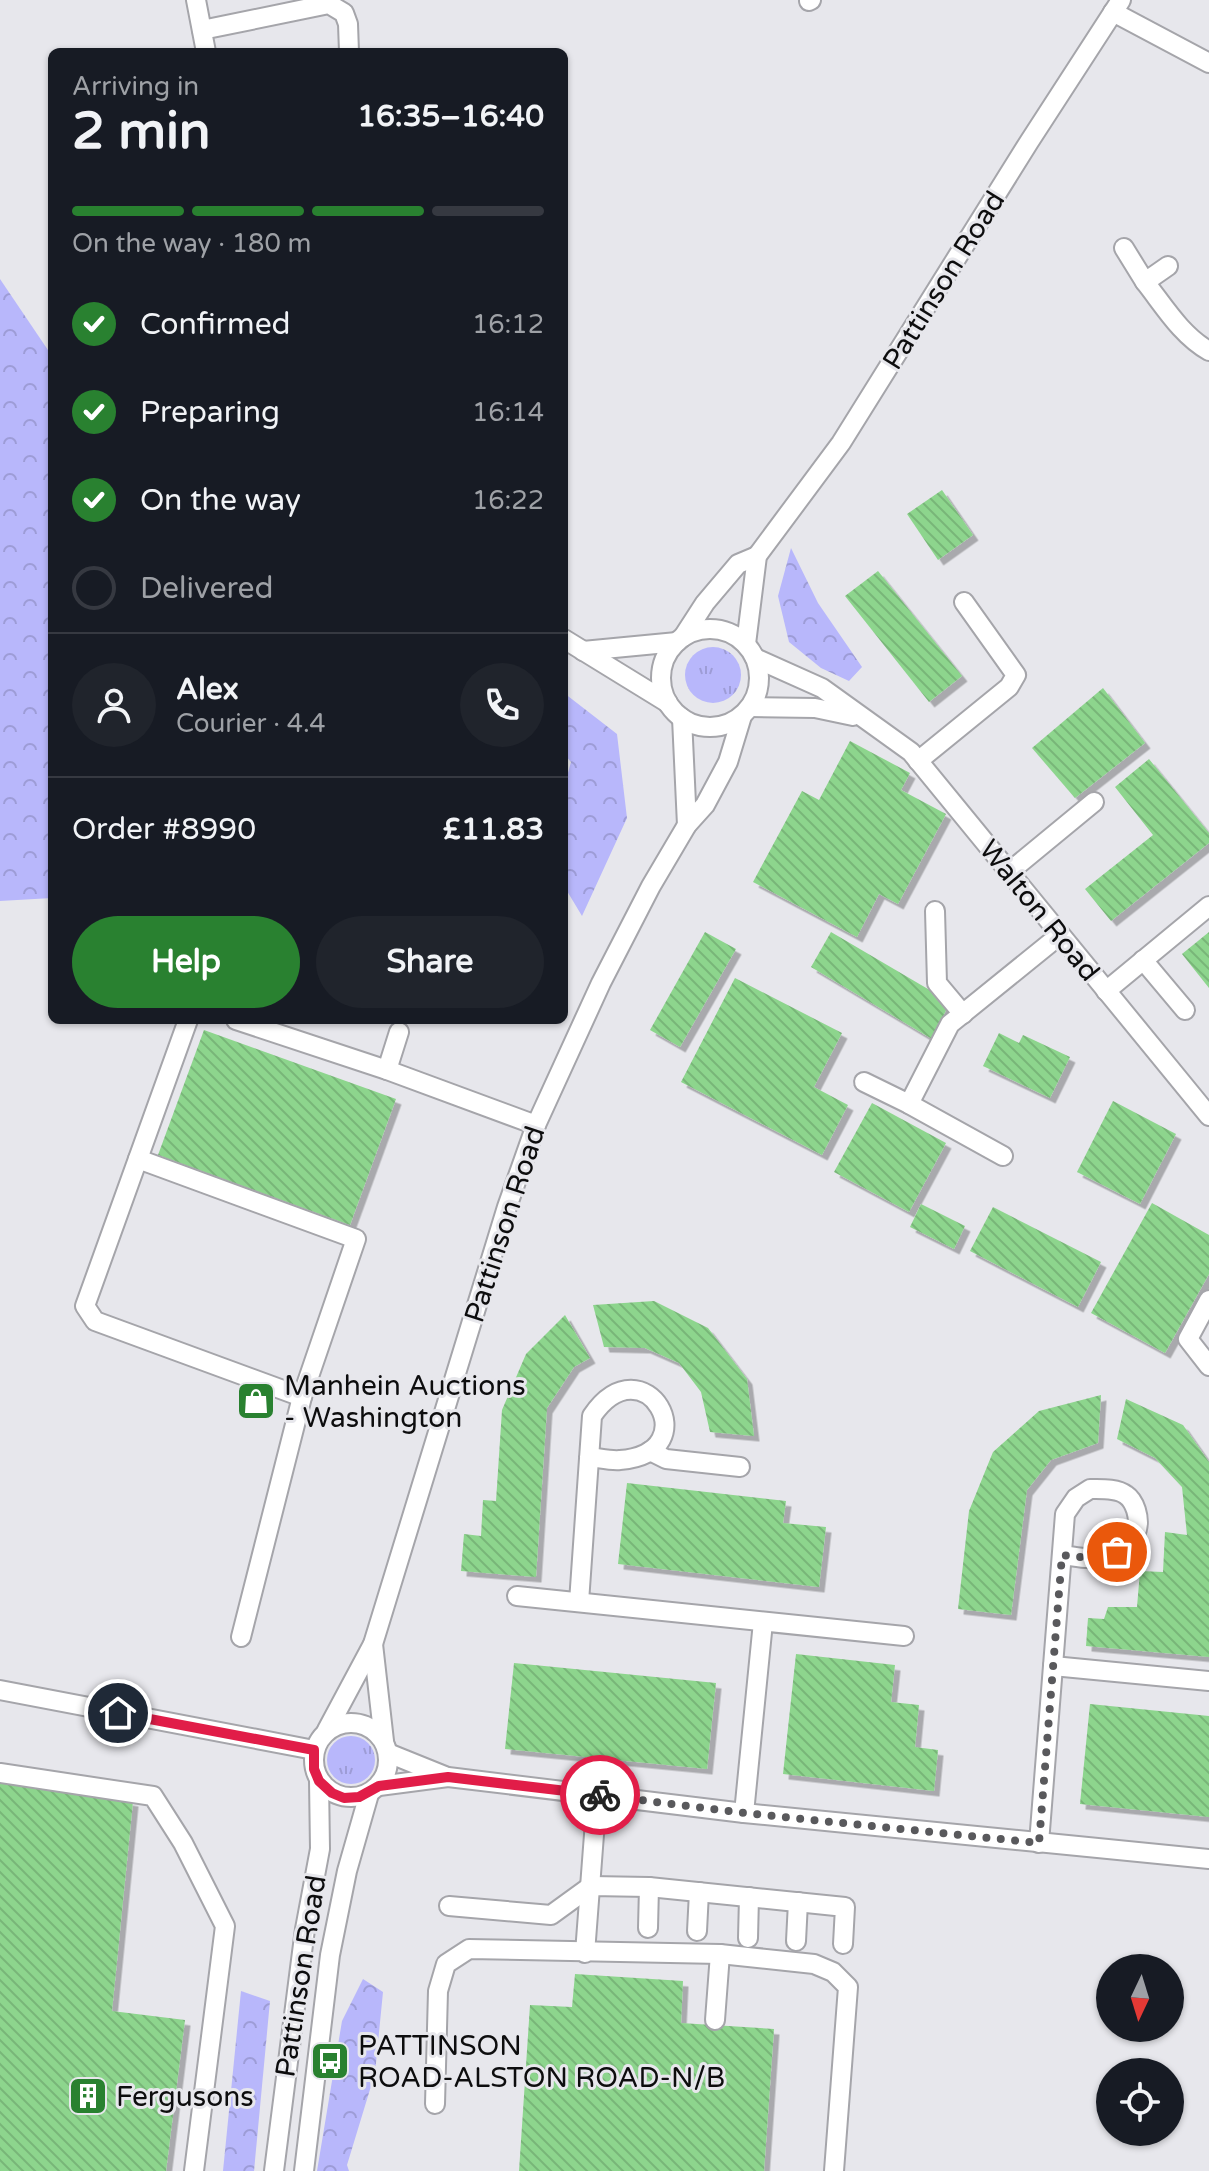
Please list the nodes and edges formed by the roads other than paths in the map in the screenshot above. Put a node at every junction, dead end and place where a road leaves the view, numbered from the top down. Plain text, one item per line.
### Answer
1 (196, 0) edge
2 (1117, 6) edge
3 (202, 30) junction
4 (205, 48) edge
5 (348, 48) edge
6 (1209, 63) edge
7 (1124, 248) dead end
8 (1168, 266) dead end
9 (1145, 282) junction
10 (1209, 351) edge
11 (757, 556) junction
12 (964, 602) dead end
13 (680, 640) junction
14 (568, 642) edge
15 (583, 651) junction
16 (750, 651) junction
17 (668, 703) junction
18 (746, 711) junction
19 (860, 717) junction
20 (682, 718) junction
21 (918, 761) junction
22 (1094, 802) dead end
23 (687, 825) junction
24 (1009, 872) junction
25 (1209, 906) edge
26 (935, 911) dead end
27 (1060, 935) junction
28 (1143, 960) junction
29 (1106, 991) junction
30 (1185, 1010) dead end
31 (963, 1014) junction
32 (187, 1024) edge
33 (248, 1024) edge
34 (399, 1032) dead end
35 (387, 1070) junction
36 (864, 1082) dead end
37 (909, 1104) junction
38 (1209, 1116) edge
39 (536, 1125) junction
40 (1003, 1156) dead end
41 (138, 1159) junction
42 (1209, 1300) edge
43 (1209, 1366) edge
44 (302, 1397) junction
45 (650, 1451) junction
46 (589, 1457) junction
47 (740, 1467) dead end
48 (1062, 1555) junction
49 (517, 1596) dead end
50 (579, 1602) junction
51 (763, 1622) junction
52 (904, 1636) dead end
53 (241, 1637) dead end
54 (373, 1644) junction
55 (1053, 1666) junction
56 (1209, 1681) edge
57 (0, 1690) edge
58 (327, 1730) junction
59 (386, 1747) junction
60 (314, 1750) junction
61 (0, 1773) edge
62 (448, 1777) junction
63 (319, 1781) junction
64 (374, 1790) junction
65 (597, 1795) junction
66 (744, 1813) junction
67 (1039, 1843) junction
68 (1209, 1859) edge
69 (591, 1886) junction
70 (649, 1887) junction
71 (699, 1892) junction
72 (749, 1897) junction
73 (798, 1902) junction
74 (449, 1906) dead end
75 (648, 1928) dead end
76 (697, 1931) dead end
77 (748, 1938) dead end
78 (796, 1941) dead end
79 (843, 1944) dead end
80 (585, 1953) junction
81 (720, 1954) junction
82 (715, 2020) dead end
83 (435, 2104) dead end
84 (194, 2171) edge
85 (274, 2171) edge
86 (304, 2171) edge
87 (834, 2171) edge

1 - 3 street
2 - 6 street
2 - 11 street, Pattinson Road
3 - 4 street
3 - 5 street
7 - 9 street
8 - 9 street
9 - 10 street
11 - 13 street, Pattinson Road
11 - 16 street, Pattinson Road
12 - 21 street
13 - 15 street
13 - 16 street
13 - 17 street
14 - 15 street
15 - 17 street
16 - 18 street
16 - 19 street, Walton Road
17 - 20 street
18 - 19 street, Walton Road
18 - 20 street
18 - 23 street, Pattinson Road
19 - 21 street, Walton Road
20 - 23 street
21 - 24 street, Walton Road
22 - 24 street
23 - 39 street, Pattinson Road
24 - 27 street, Walton Road
25 - 28 street
26 - 31 street
27 - 29 street, Walton Road
27 - 31 street
28 - 29 street
28 - 30 street
29 - 38 street, Walton Road
31 - 37 street
32 - 41 street
33 - 35 street
34 - 35 street
35 - 39 street
36 - 37 street
37 - 40 street
39 - 54 street, Pattinson Road
41 - 44 street
41 - 44 street
42 - 43 street
44 - 53 street
45 - 46 street
45 - 46 street
45 - 47 street
46 - 50 street
48 - 48 street
48 - 55 street
49 - 50 street
50 - 51 street
51 - 52 street
51 - 66 street
54 - 58 street, Pattinson Road
54 - 59 street, Pattinson Road
55 - 56 street
55 - 67 street
57 - 60 street
58 - 59 street
58 - 60 street
59 - 62 street
59 - 64 street
60 - 63 street
61 - 84 street
62 - 64 street
62 - 65 street
63 - 64 street
63 - 85 street, Pattinson Road
64 - 86 street, Pattinson Road
65 - 66 street
65 - 69 street
66 - 67 street
67 - 68 street
69 - 70 street
69 - 74 street
69 - 80 street
70 - 71 street
70 - 75 street
71 - 72 street
71 - 76 street
72 - 73 street
72 - 77 street
73 - 78 street
73 - 79 street
80 - 81 street
80 - 83 street
81 - 82 street
81 - 87 street

